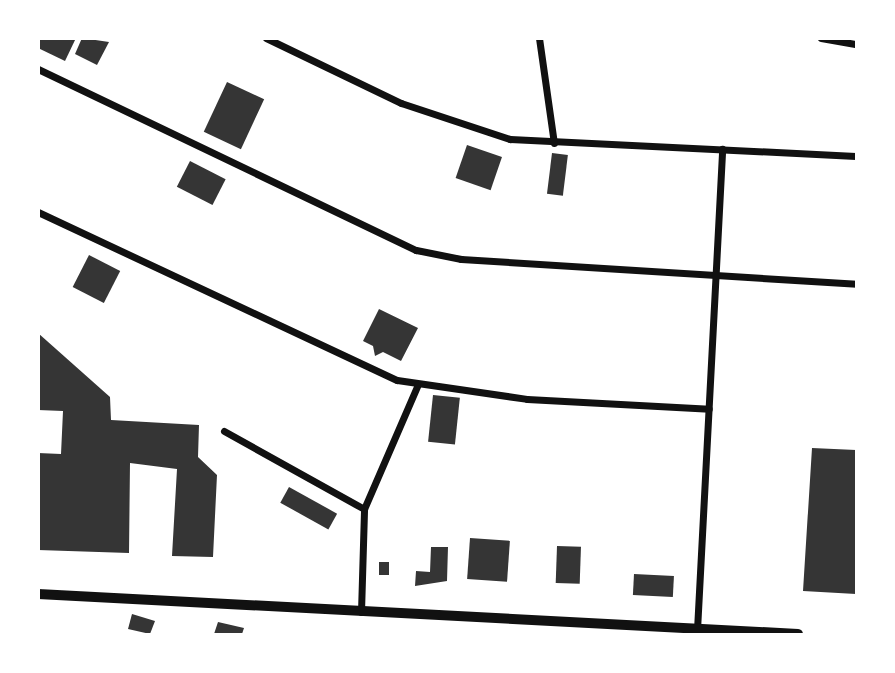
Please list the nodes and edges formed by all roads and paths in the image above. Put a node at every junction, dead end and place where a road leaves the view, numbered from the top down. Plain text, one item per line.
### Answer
1 (266, 38) edge
2 (539, 38) edge
3 (821, 38) edge
4 (856, 44) edge
5 (38, 69) edge
6 (554, 143) junction
7 (722, 149) junction
8 (856, 156) edge
9 (38, 212) edge
10 (715, 276) junction
11 (856, 284) edge
12 (418, 384) junction
13 (709, 409) junction
14 (224, 431) dead end
15 (365, 509) junction
16 (38, 594) edge
17 (361, 612) junction
18 (697, 631) junction
19 (798, 635) edge

1 - 6 street
2 - 6 street
3 - 4 street
5 - 10 street
6 - 7 street
7 - 8 street
7 - 10 street
9 - 12 street
10 - 11 street
10 - 13 street
12 - 13 street
12 - 15 street
13 - 18 street
14 - 15 street
15 - 17 street
16 - 17 main road
17 - 18 main road
18 - 19 main road

